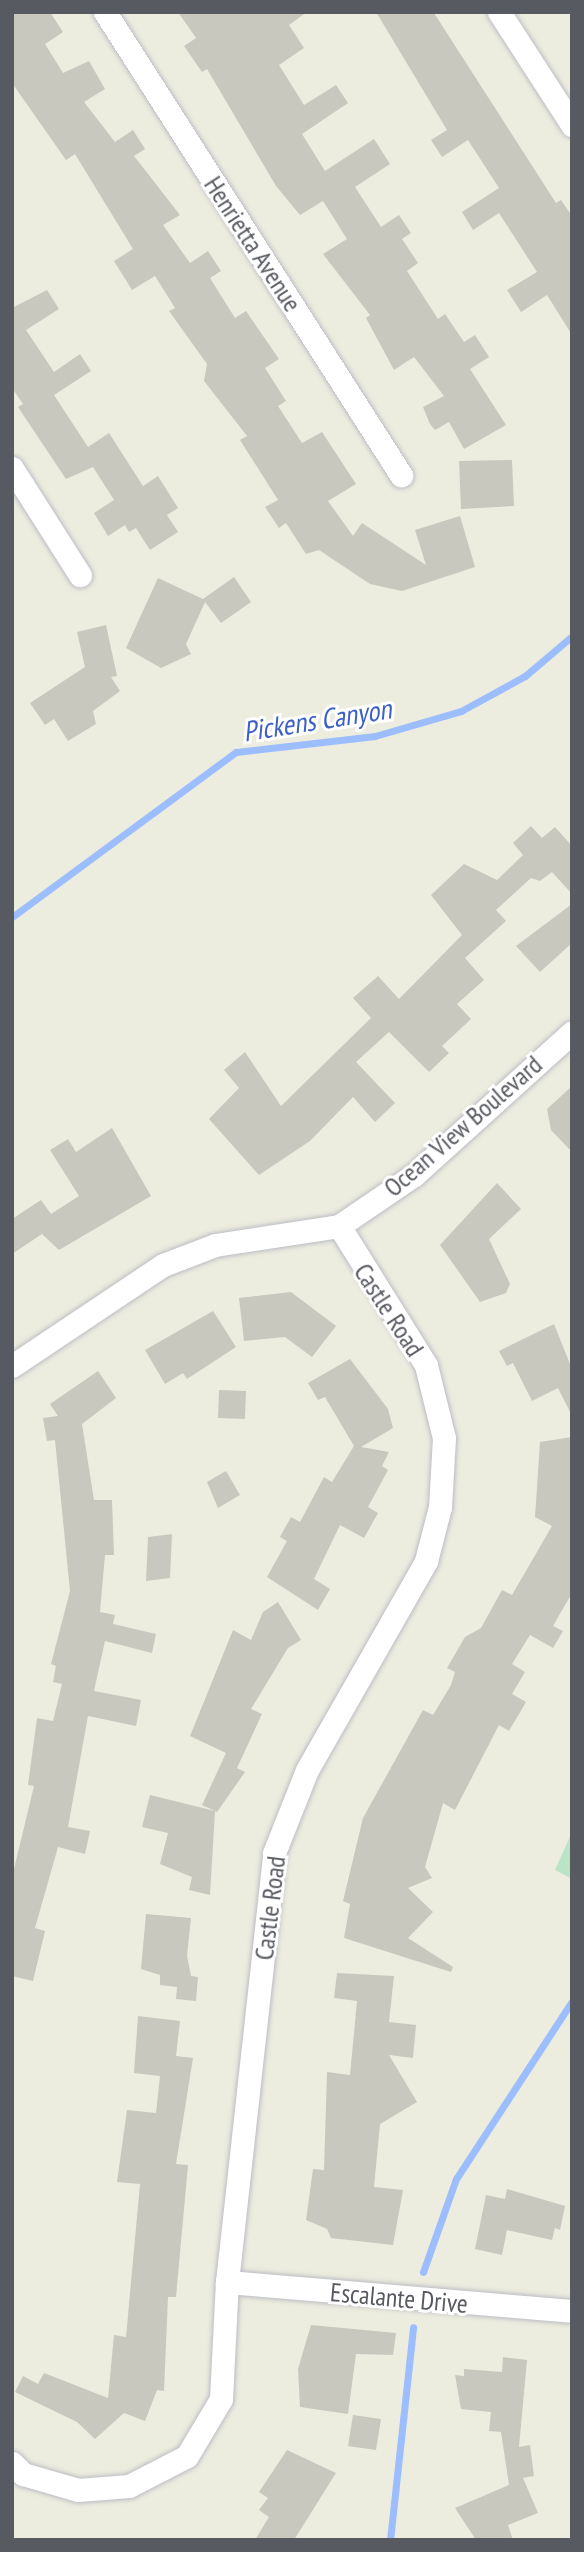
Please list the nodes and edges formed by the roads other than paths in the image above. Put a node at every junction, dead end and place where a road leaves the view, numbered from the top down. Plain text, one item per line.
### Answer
1 (105, 12) edge
2 (499, 12) edge
3 (572, 125) edge
4 (12, 468) edge
5 (401, 475) dead end
6 (79, 575) dead end
7 (572, 1032) edge
8 (339, 1226) junction
9 (12, 1366) edge
10 (227, 2282) junction
11 (572, 2311) edge
12 (12, 2463) edge

1 - 5 street, Henrietta Avenue
2 - 3 street
4 - 6 street
7 - 8 street, Ocean View Boulevard
8 - 9 street, Ocean View Boulevard
8 - 10 street, Castle Road
10 - 11 street, Escalante Drive
10 - 12 street, Castle Road

